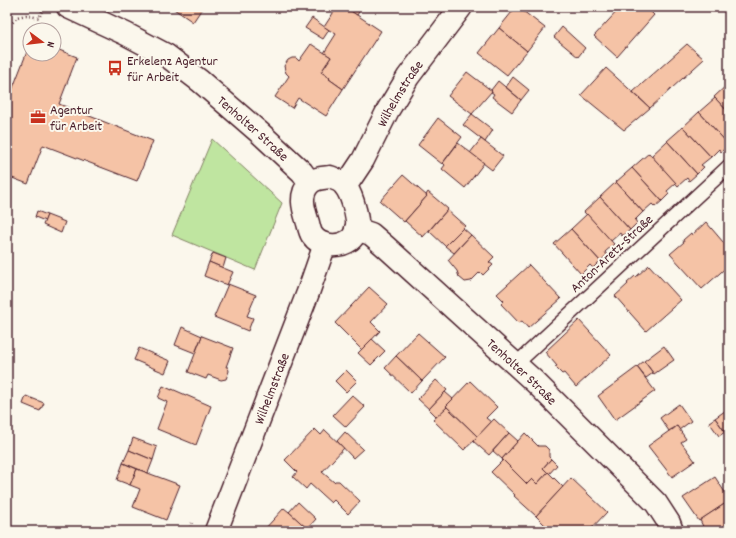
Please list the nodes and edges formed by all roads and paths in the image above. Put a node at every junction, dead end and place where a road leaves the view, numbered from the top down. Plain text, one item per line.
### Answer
1 (44, 7) edge
2 (68, 7) edge
3 (461, 7) edge
4 (7, 33) edge
5 (729, 166) edge
6 (310, 183) junction
7 (345, 185) junction
8 (356, 229) junction
9 (325, 244) junction
10 (515, 365) junction
11 (665, 528) edge
12 (216, 531) edge

1 - 4 path
2 - 6 street, Tenholter Straße
3 - 7 street, Wilhelmstraße
5 - 10 lane, Anton-Aretz-Straße
6 - 7 street
6 - 9 street
7 - 8 street
8 - 9 street
8 - 10 street, Tenholter Straße
9 - 12 street, Wilhelmstraße
10 - 11 street, Tenholter Straße

